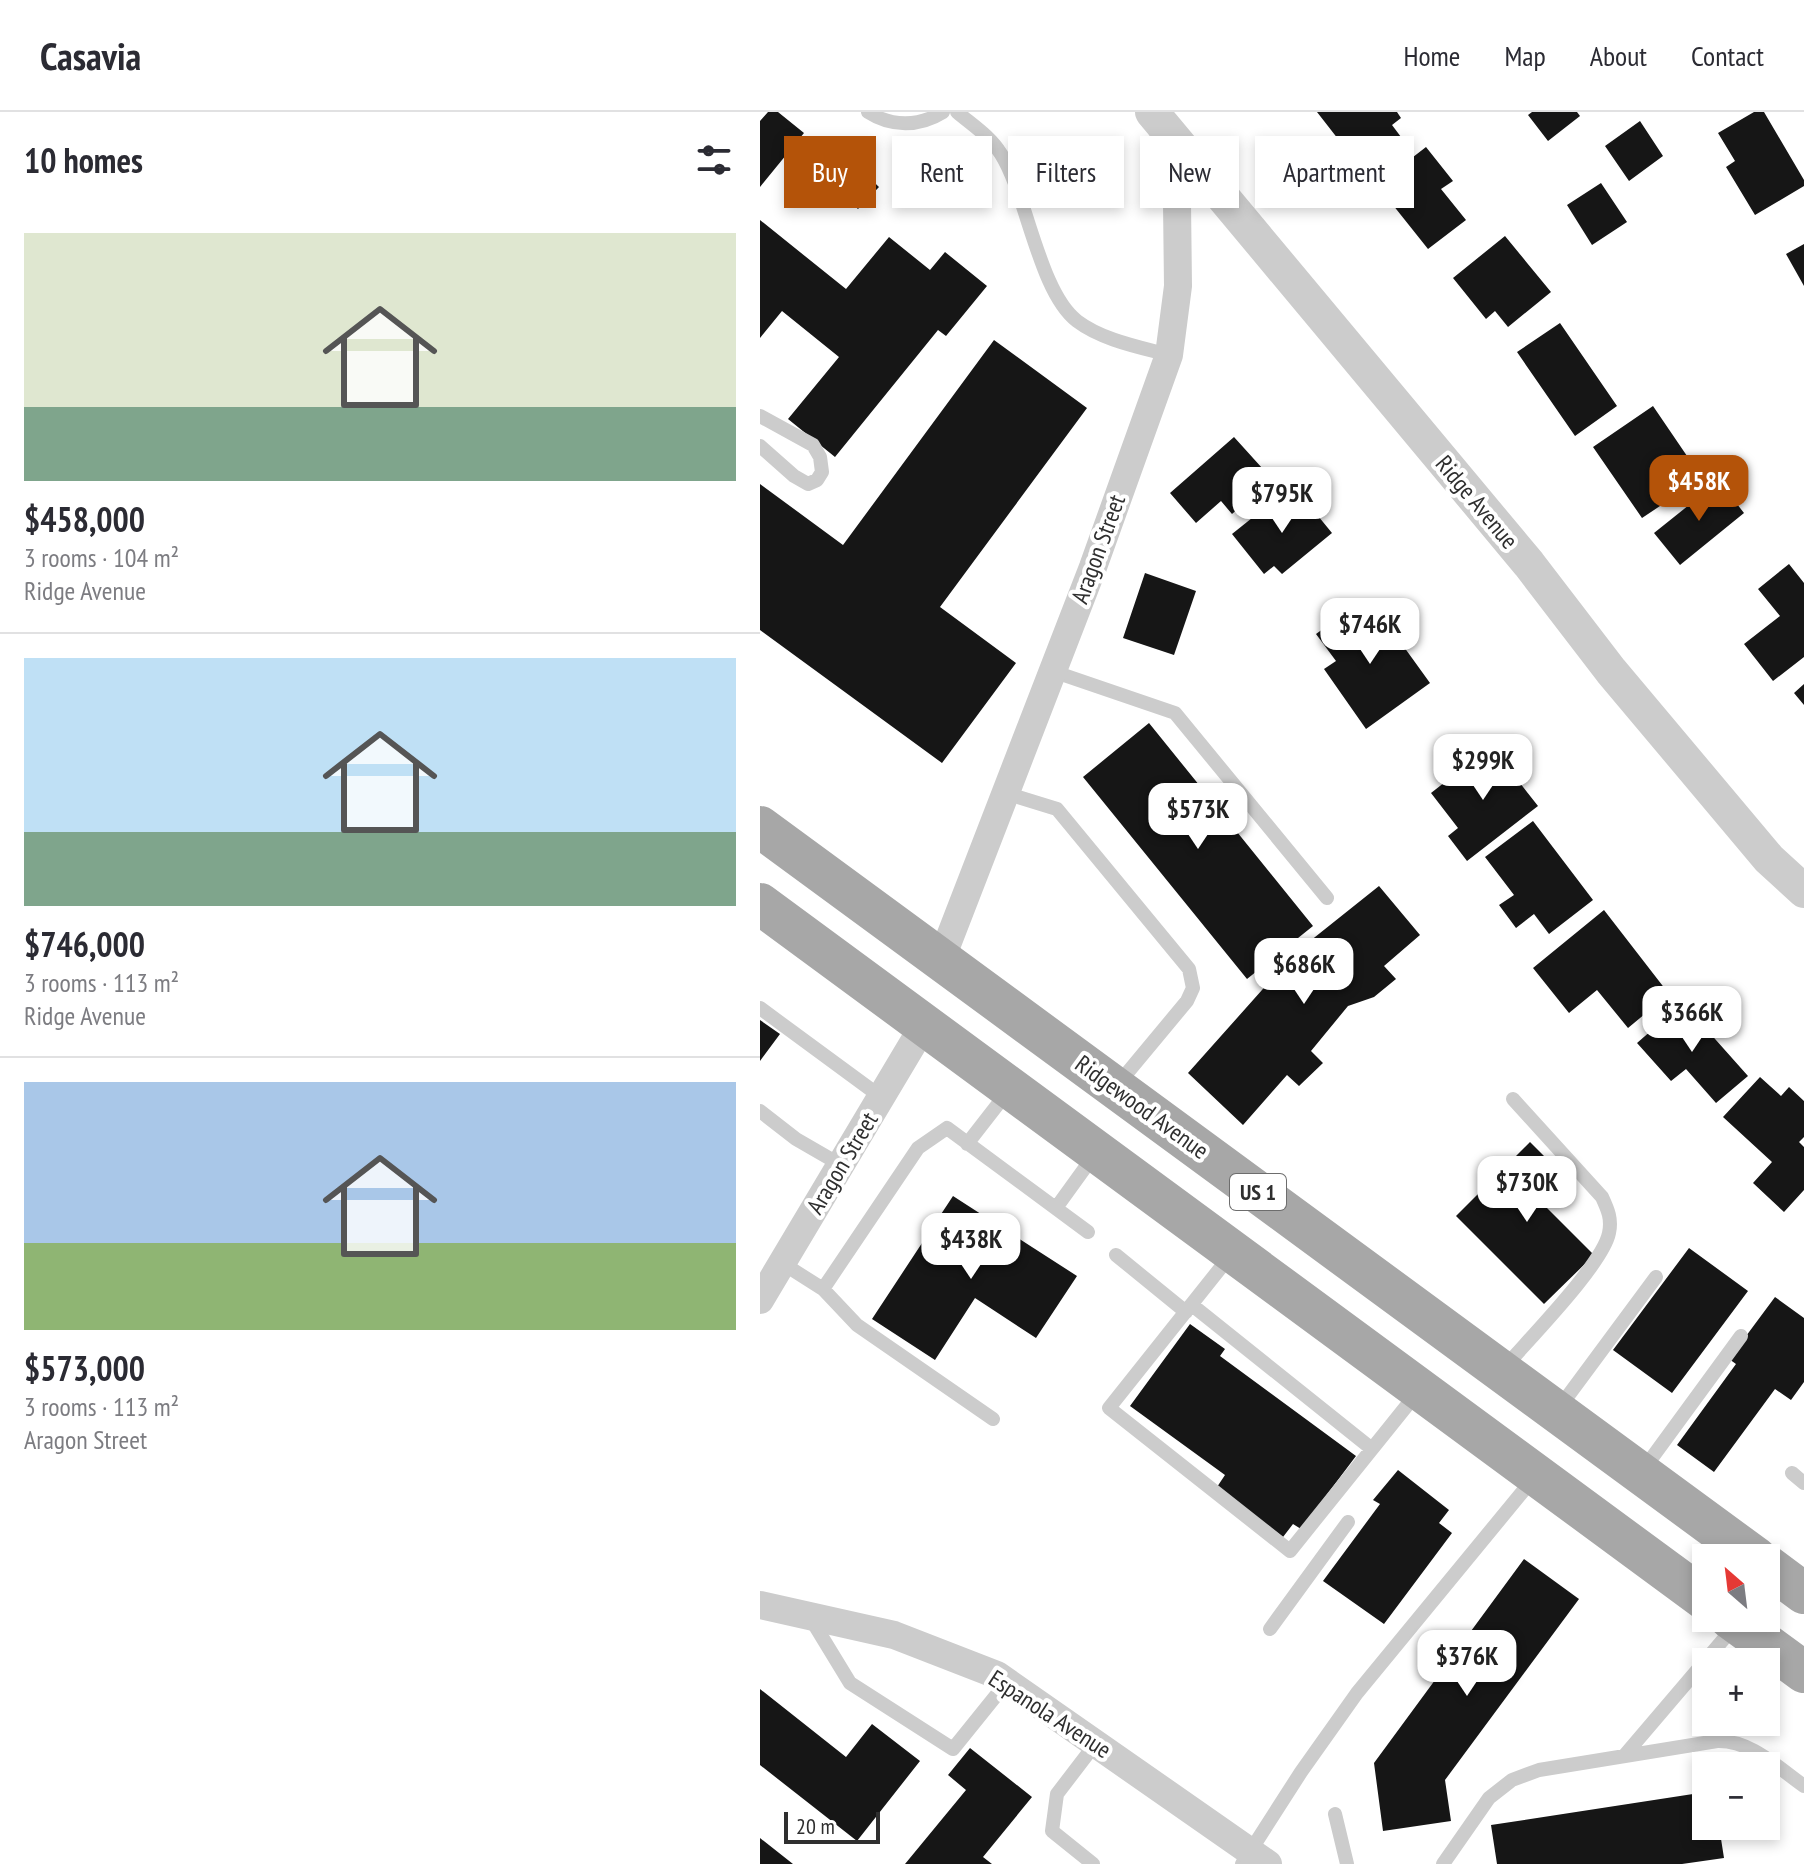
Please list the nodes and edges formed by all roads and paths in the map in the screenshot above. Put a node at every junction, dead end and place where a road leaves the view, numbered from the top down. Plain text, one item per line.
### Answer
1 (868, 112) edge
2 (943, 112) edge
3 (957, 112) edge
4 (1157, 118) edge
5 (1169, 355) junction
6 (760, 416) edge
7 (760, 446) edge
8 (1052, 671) junction
9 (1005, 793) junction
10 (760, 827) edge
11 (1804, 891) edge
12 (1327, 898) dead end
13 (760, 904) edge
14 (941, 960) junction
15 (760, 1008) edge
16 (924, 1025) junction
17 (1115, 1087) junction
18 (1010, 1089) junction
19 (881, 1097) junction
20 (1513, 1099) dead end
21 (760, 1111) edge
22 (967, 1144) junction
23 (1096, 1152) junction
24 (841, 1165) junction
25 (1056, 1208) junction
26 (1088, 1232) dead end
27 (1233, 1253) junction
28 (1116, 1255) dead end
29 (782, 1263) junction
30 (1656, 1277) dead end
31 (823, 1289) junction
32 (760, 1300) edge
33 (1189, 1308) junction
34 (1741, 1336) dead end
35 (1501, 1371) junction
36 (1419, 1390) junction
37 (1557, 1412) junction
38 (993, 1419) dead end
39 (1372, 1449) junction
40 (1640, 1473) junction
41 (1792, 1473) dead end
42 (1536, 1475) junction
43 (1804, 1483) edge
44 (1348, 1522) dead end
45 (1737, 1544) edge
46 (1692, 1590) edge
47 (760, 1605) edge
48 (809, 1616) junction
49 (1270, 1629) dead end
50 (1711, 1632) edge
51 (1749, 1632) edge
52 (1804, 1672) edge
53 (1007, 1682) junction
54 (1096, 1743) junction
55 (1624, 1756) junction
56 (1804, 1786) edge
57 (1335, 1814) dead end
58 (1254, 1860) edge
59 (1093, 1864) edge
60 (1347, 1864) edge
61 (1443, 1864) edge

1 - 2 lane
3 - 5 lane
4 - 5 street, Aragon Street
4 - 11 street, Ridge Avenue
5 - 8 street, Aragon Street
6 - 7 lane
8 - 9 street, Aragon Street
8 - 12 lane
9 - 14 street, Aragon Street
9 - 17 lane
10 - 14 main road, Ridgewood Avenue / US 1
13 - 16 main road, US 1
14 - 17 main road, Ridgewood Avenue / US 1
15 - 19 lane
16 - 18 main road, US 1
16 - 19 street, Aragon Street
17 - 35 main road, Ridgewood Avenue / US 1
18 - 22 lane
18 - 23 main road, US 1
19 - 24 street, Aragon Street
20 - 35 lane
21 - 24 lane
22 - 25 lane
22 - 31 lane
23 - 25 lane
23 - 27 main road, US 1
24 - 29 street, Aragon Street
25 - 26 lane
27 - 33 lane
27 - 36 main road, US 1
28 - 33 lane
29 - 31 lane
29 - 32 street, Aragon Street
30 - 37 lane
31 - 38 lane
33 - 39 lane
33 - 39 lane
34 - 40 lane
35 - 37 main road, Ridgewood Avenue / US 1
36 - 39 lane
36 - 42 main road, US 1
37 - 40 main road, Ridgewood Avenue / US 1
40 - 45 main road, Ridgewood Avenue / US 1
41 - 43 lane
42 - 46 main road, US 1
42 - 58 lane
44 - 49 lane
47 - 48 street, Espanola Avenue
48 - 53 street, Espanola Avenue
48 - 53 lane
50 - 55 lane
51 - 52 main road, US 1
53 - 54 street, Espanola Avenue
54 - 58 street, Espanola Avenue
54 - 59 lane
55 - 56 lane
55 - 61 lane
57 - 60 lane

